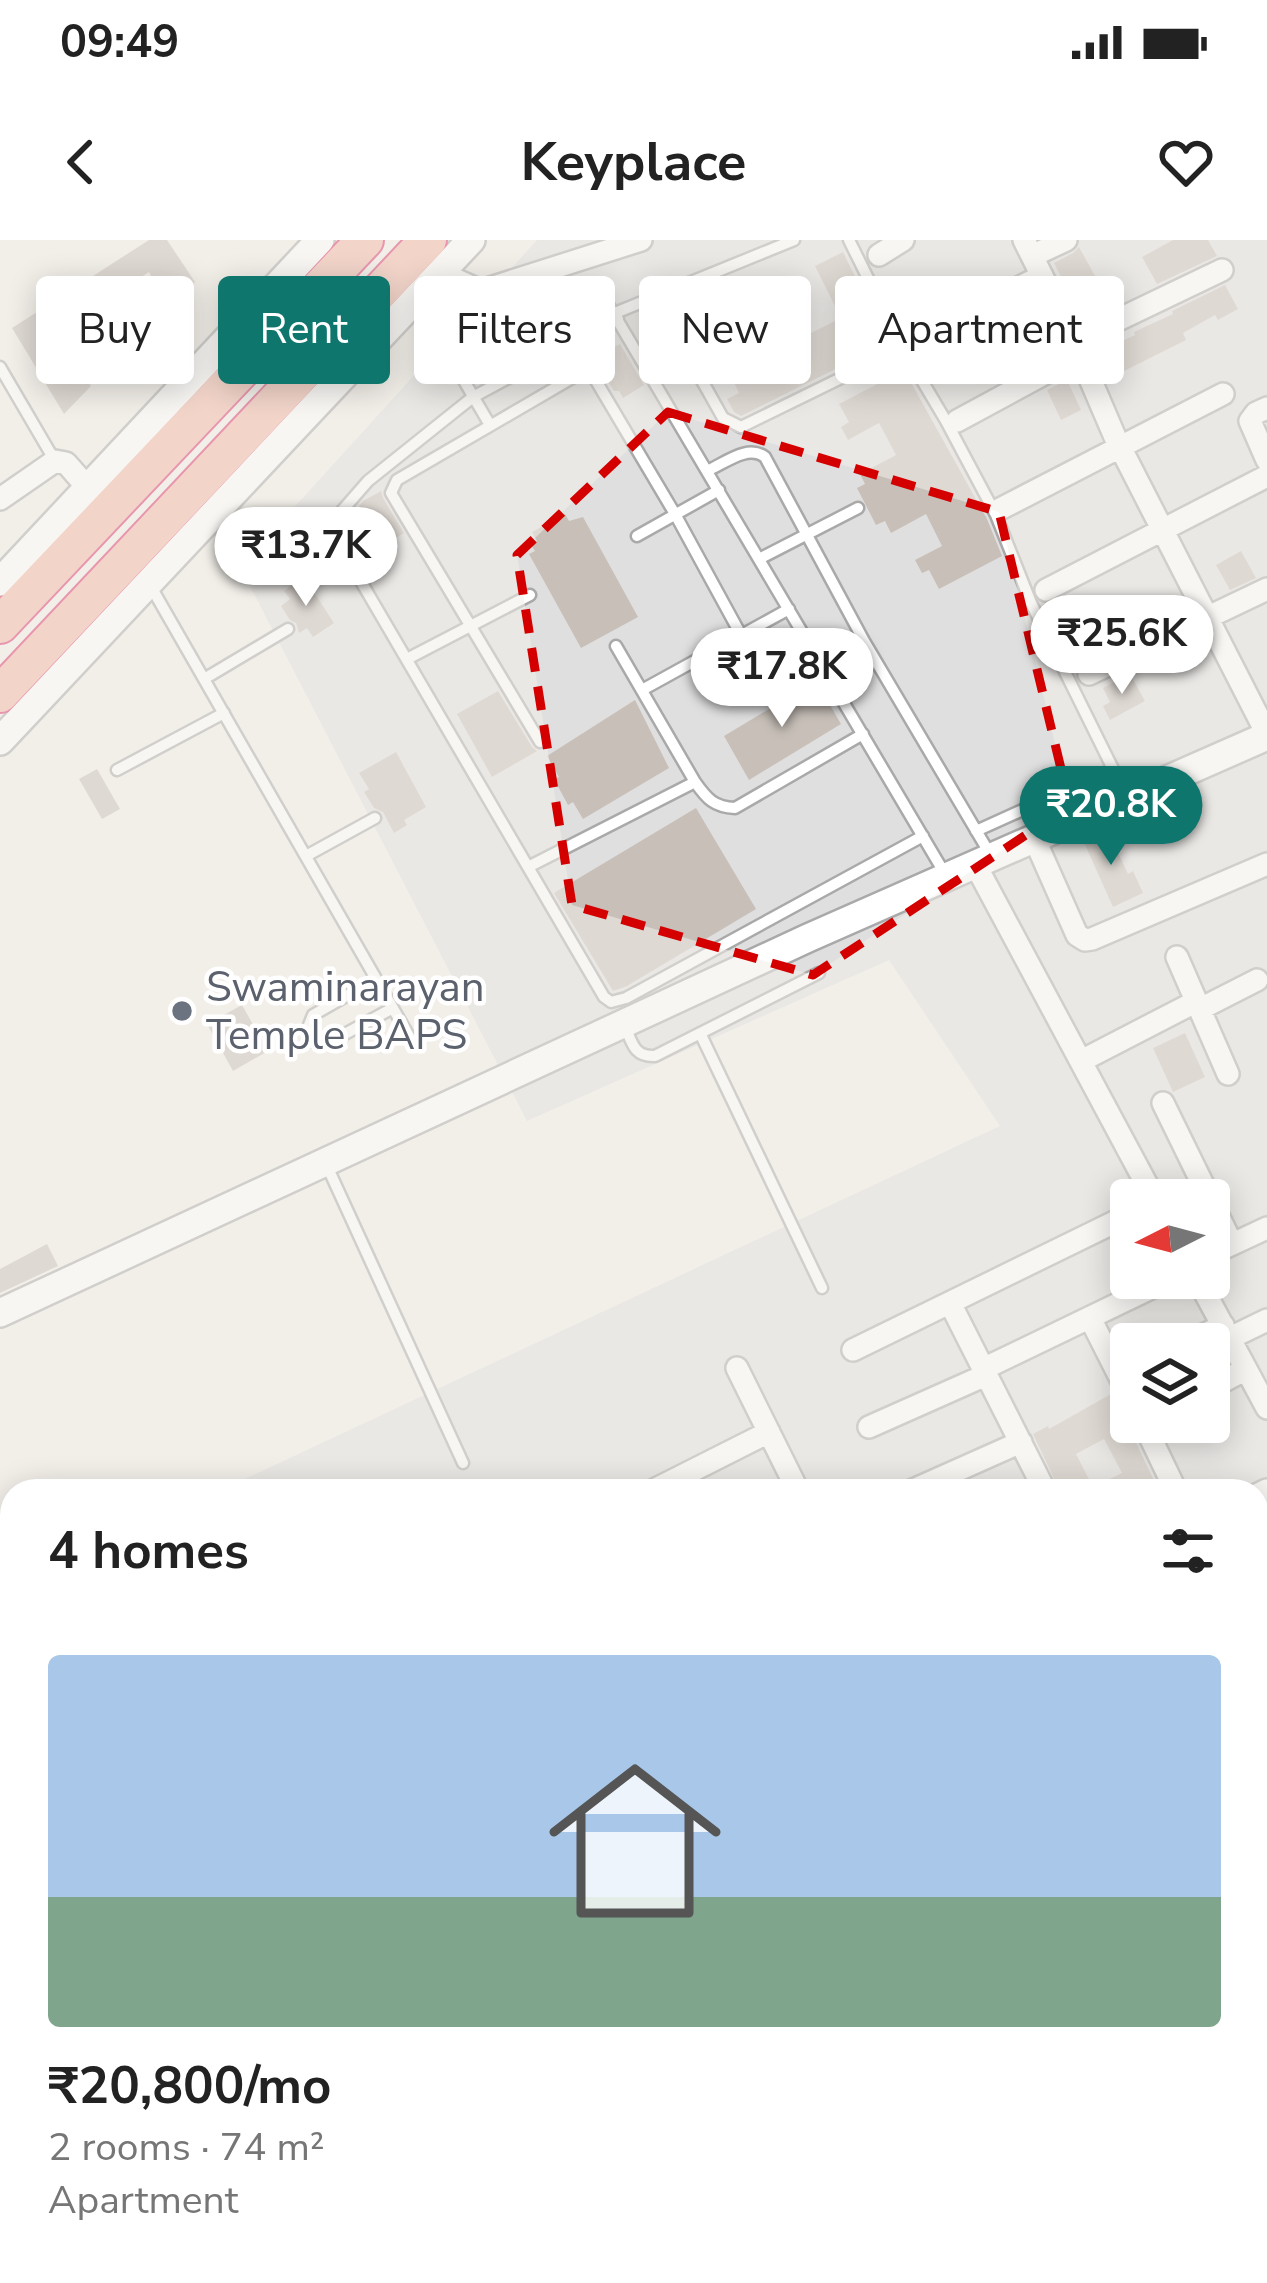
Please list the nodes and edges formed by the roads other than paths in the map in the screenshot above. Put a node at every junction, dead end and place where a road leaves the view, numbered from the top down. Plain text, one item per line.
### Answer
1 (320, 240) edge
2 (365, 240) edge
3 (471, 240) edge
4 (641, 240) edge
5 (794, 240) edge
6 (849, 240) edge
7 (903, 240) edge
8 (1066, 240) edge
9 (879, 255) dead end
10 (434, 256) edge
11 (1032, 257) edge
12 (1222, 270) dead end
13 (706, 276) edge
14 (867, 276) edge
15 (1006, 276) edge
16 (414, 298) edge
17 (639, 305) edge
18 (616, 316) junction
19 (1124, 322) edge
20 (0, 367) edge
21 (835, 381) edge
22 (465, 384) edge
23 (705, 384) edge
24 (924, 384) edge
25 (1017, 384) edge
26 (1092, 384) edge
27 (1223, 394) dead end
28 (473, 397) junction
29 (1267, 408) edge
30 (956, 421) dead end
31 (490, 425) junction
32 (1120, 446) junction
33 (1267, 460) edge
34 (56, 461) junction
35 (707, 471) junction
36 (1267, 476) edge
37 (88, 488) junction
38 (719, 490) junction
39 (0, 499) edge
40 (858, 508) dead end
41 (1000, 509) dead end
42 (675, 514) junction
43 (1163, 530) junction
44 (807, 535) junction
45 (637, 536) dead end
46 (759, 560) junction
47 (148, 582) junction
48 (0, 583) edge
49 (1267, 589) edge
50 (1046, 590) dead end
51 (530, 596) dead end
52 (789, 609) junction
53 (1207, 616) junction
54 (0, 625) edge
55 (471, 626) junction
56 (288, 629) dead end
57 (741, 635) junction
58 (616, 646) dead end
59 (407, 659) junction
60 (1089, 674) dead end
61 (204, 679) junction
62 (642, 690) junction
63 (0, 694) edge
64 (224, 713) junction
65 (862, 734) junction
66 (1267, 735) edge
67 (0, 740) edge
68 (540, 742) dead end
69 (117, 770) dead end
70 (695, 782) junction
71 (375, 818) dead end
72 (976, 831) junction
73 (923, 836) junction
74 (1034, 838) junction
75 (306, 856) junction
76 (983, 861) junction
77 (1267, 864) edge
78 (528, 867) junction
79 (946, 877) junction
80 (1177, 957) dead end
81 (819, 973) dead end
82 (376, 979) junction
83 (1257, 980) dead end
84 (1198, 1005) junction
85 (393, 1008) junction
86 (624, 1023) junction
87 (700, 1033) junction
88 (414, 1046) dead end
89 (1081, 1061) junction
90 (1228, 1074) dead end
91 (1163, 1103) dead end
92 (325, 1162) junction
93 (1144, 1179) edge
94 (1110, 1224) edge
95 (1267, 1228) edge
96 (1232, 1244) joint
97 (822, 1288) dead end
98 (1129, 1299) edge
99 (950, 1303) junction
100 (0, 1313) edge
101 (1090, 1318) junction
102 (1267, 1320) edge
103 (1230, 1331) edge
104 (1230, 1339) edge
105 (854, 1350) dead end
106 (1110, 1353) edge
107 (737, 1368) dead end
108 (1246, 1369) junction
109 (985, 1372) junction
110 (1230, 1378) edge
111 (1266, 1404) edge
112 (869, 1427) dead end
113 (769, 1432) junction
114 (1021, 1442) junction
115 (1154, 1443) edge
116 (463, 1463) dead end
117 (676, 1479) edge
118 (792, 1479) edge
119 (938, 1479) edge
120 (1040, 1479) edge
121 (1171, 1479) edge

1 - 37 street
2 - 54 highway
3 - 10 street
4 - 10 street
5 - 13 lane
6 - 14 lane
7 - 9 street
8 - 11 street
10 - 63 highway
11 - 15 street
12 - 19 street
16 - 47 street
17 - 18 lane
18 - 28 lane
18 - 35 lane
20 - 34 lane
21 - 23 lane
22 - 28 lane
24 - 72 lane
25 - 30 street
26 - 32 street
27 - 32 street
28 - 31 lane
28 - 59 lane
29 - 33 street
31 - 42 lane
31 - 55 lane
32 - 41 street
32 - 43 street
34 - 37 street
34 - 39 street
35 - 38 lane
35 - 44 lane
36 - 43 street
37 - 48 street
38 - 42 lane
38 - 46 lane
40 - 44 lane
42 - 45 lane
42 - 57 lane
43 - 50 street
43 - 53 street
44 - 46 lane
44 - 72 lane
46 - 52 lane
47 - 61 lane
47 - 67 street
49 - 53 street
51 - 55 lane
52 - 57 lane
52 - 65 lane
53 - 60 street
53 - 66 street
55 - 59 lane
55 - 68 lane
56 - 61 lane
57 - 62 lane
58 - 62 lane
59 - 78 lane
61 - 64 lane
62 - 70 lane
64 - 69 lane
64 - 75 lane
65 - 70 lane
65 - 73 lane
66 - 74 street
70 - 78 lane
71 - 75 lane
72 - 76 lane
73 - 78 lane
73 - 79 lane
74 - 76 street
74 - 77 street
75 - 82 lane
76 - 79 street
76 - 89 street
79 - 86 street
80 - 84 street
81 - 87 lane
82 - 85 lane
82 - 85 lane
83 - 84 street
84 - 89 street
84 - 90 street
85 - 88 lane
86 - 87 lane
86 - 92 street
87 - 97 lane
89 - 93 street
91 - 96 street
92 - 100 street
92 - 116 lane
94 - 99 street
95 - 96 street
98 - 101 street
99 - 105 street
99 - 109 street
101 - 106 street
101 - 109 street
102 - 103 street
104 - 108 street
107 - 113 street
108 - 110 street
108 - 111 street
109 - 112 street
109 - 114 street
113 - 117 street
113 - 118 street
114 - 119 street
114 - 120 street
115 - 121 street

